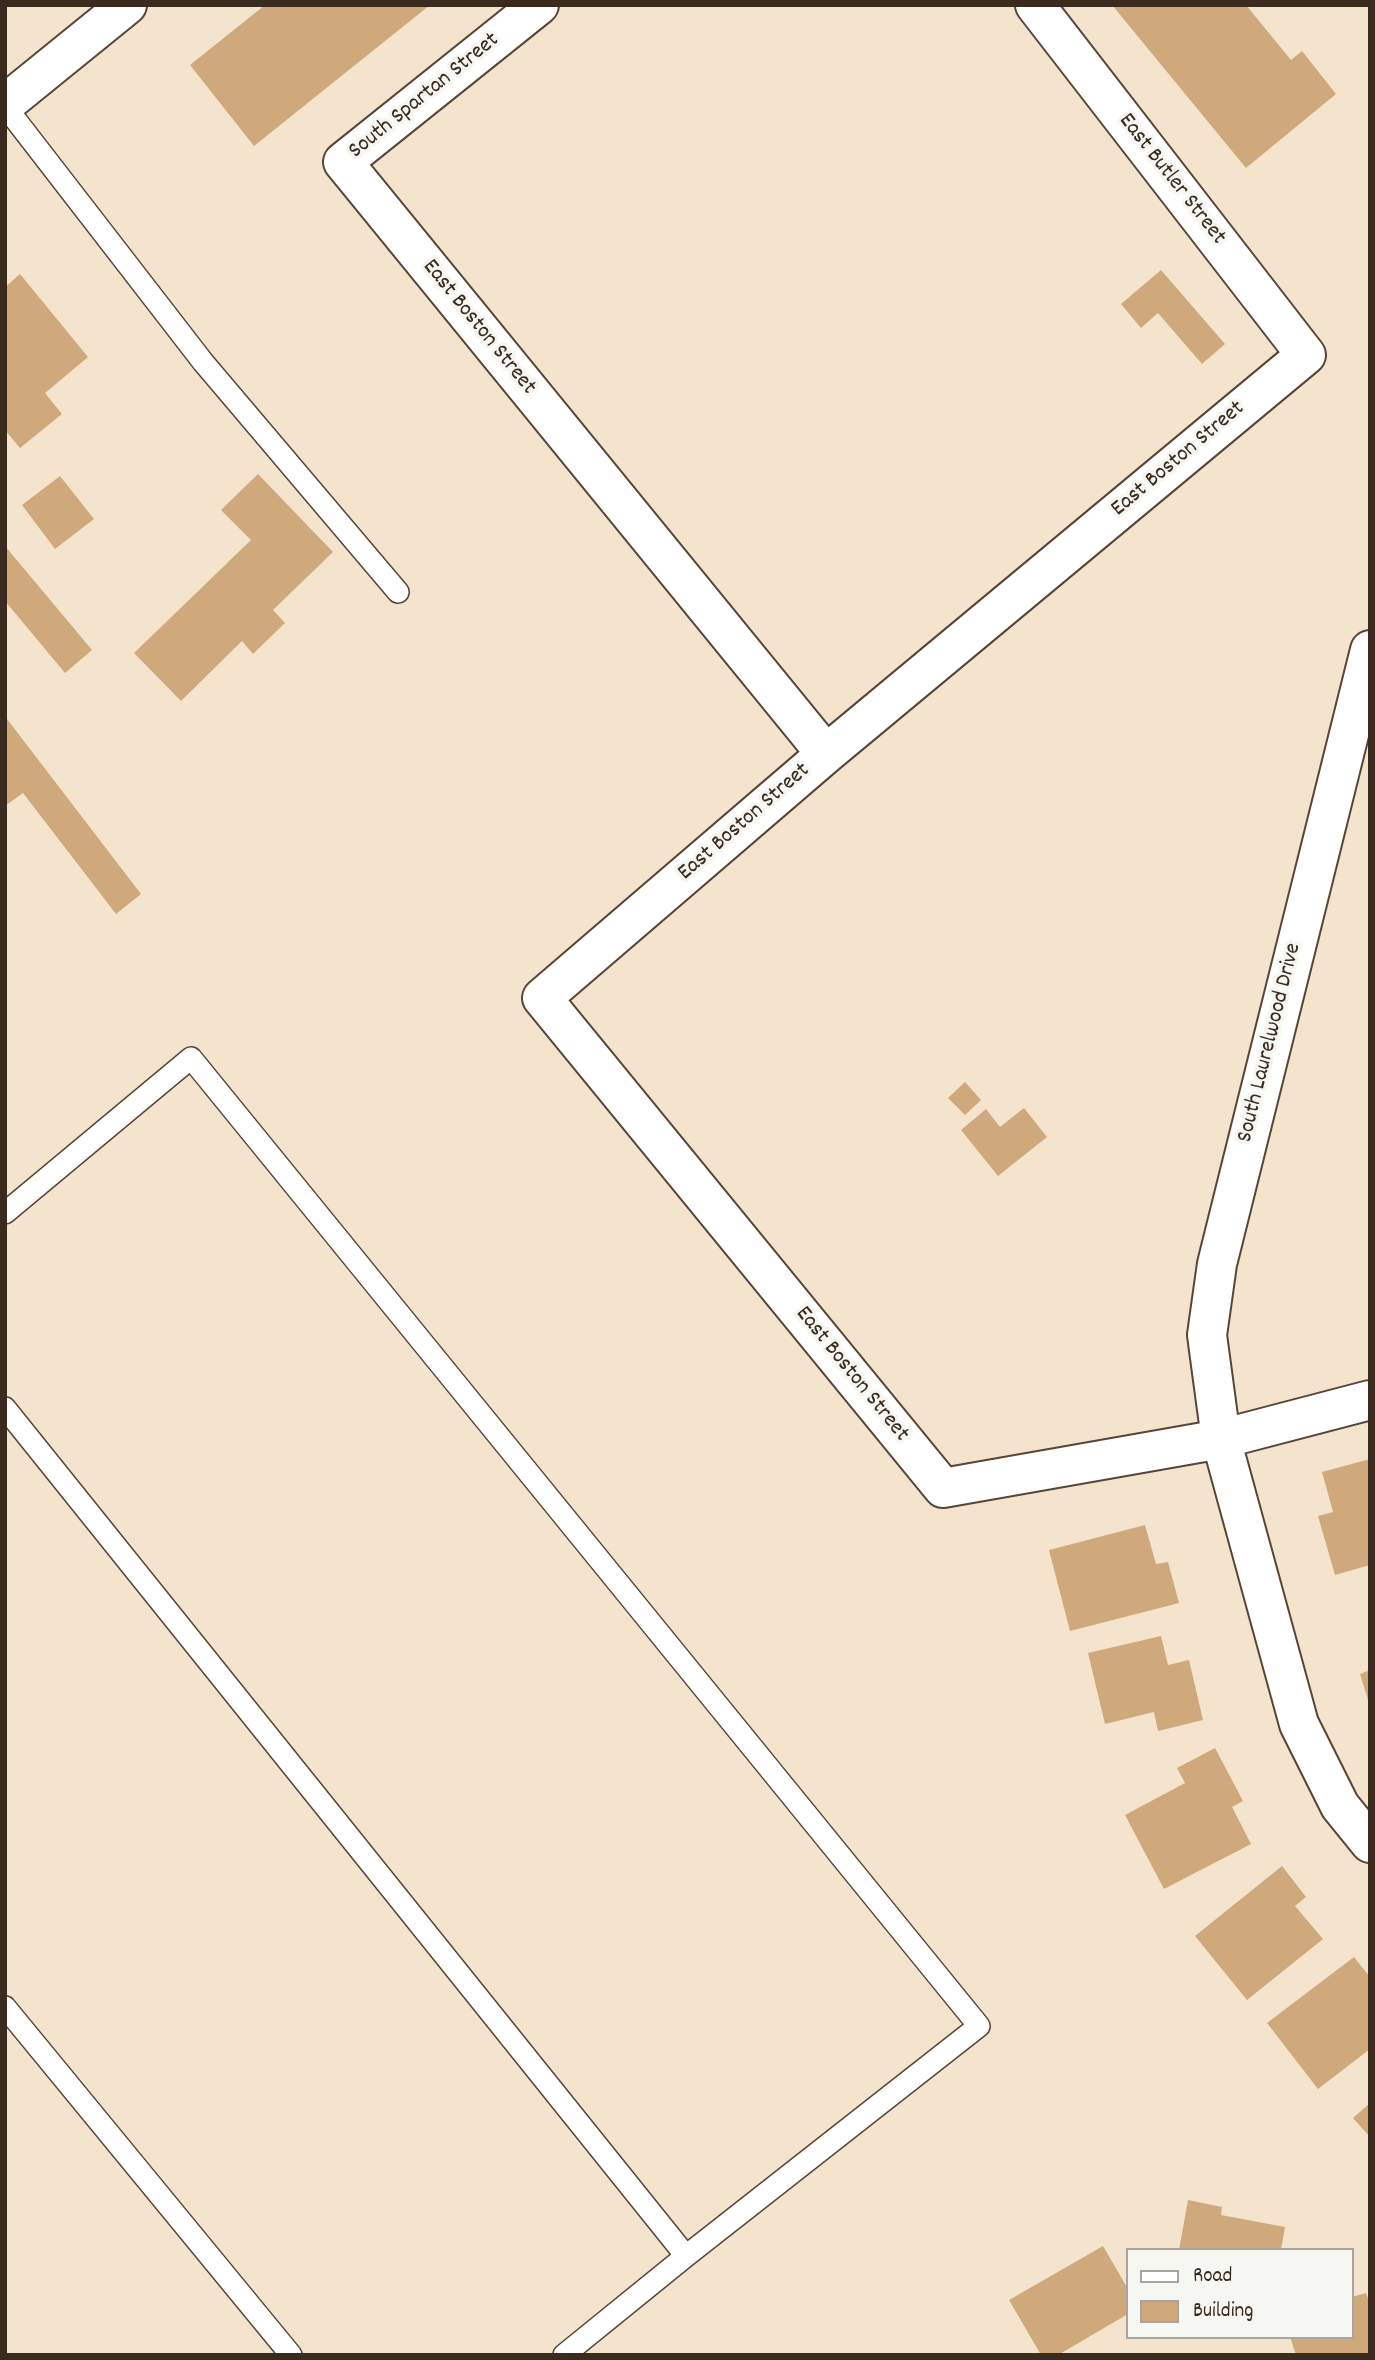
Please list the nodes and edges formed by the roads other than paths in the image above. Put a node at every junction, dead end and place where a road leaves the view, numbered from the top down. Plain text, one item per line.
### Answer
1 (127, 5) edge
2 (539, 5) edge
3 (1035, 5) edge
4 (5, 105) edge
5 (343, 162) joint
6 (1306, 355) joint
7 (398, 592) dead end
8 (1370, 650) edge
9 (1362, 714) edge
10 (826, 754) junction
11 (5, 1213) edge
12 (1370, 1400) edge
13 (5, 1408) edge
14 (1221, 1439) junction
15 (1370, 1843) edge
16 (5, 2007) edge
17 (686, 2256) junction
18 (291, 2355) edge
19 (564, 2355) edge

1 - 4 street
2 - 5 street, South Spartan Street
3 - 6 street, East Butler Street
4 - 7 lane
5 - 10 street, East Boston Street
6 - 10 street, East Boston Street
8 - 9 street, South Laurelwood Drive
9 - 14 street, South Laurelwood Drive
10 - 14 street, East Boston Street
11 - 17 lane
12 - 14 street
13 - 17 lane
14 - 15 street
16 - 18 lane
17 - 19 lane

